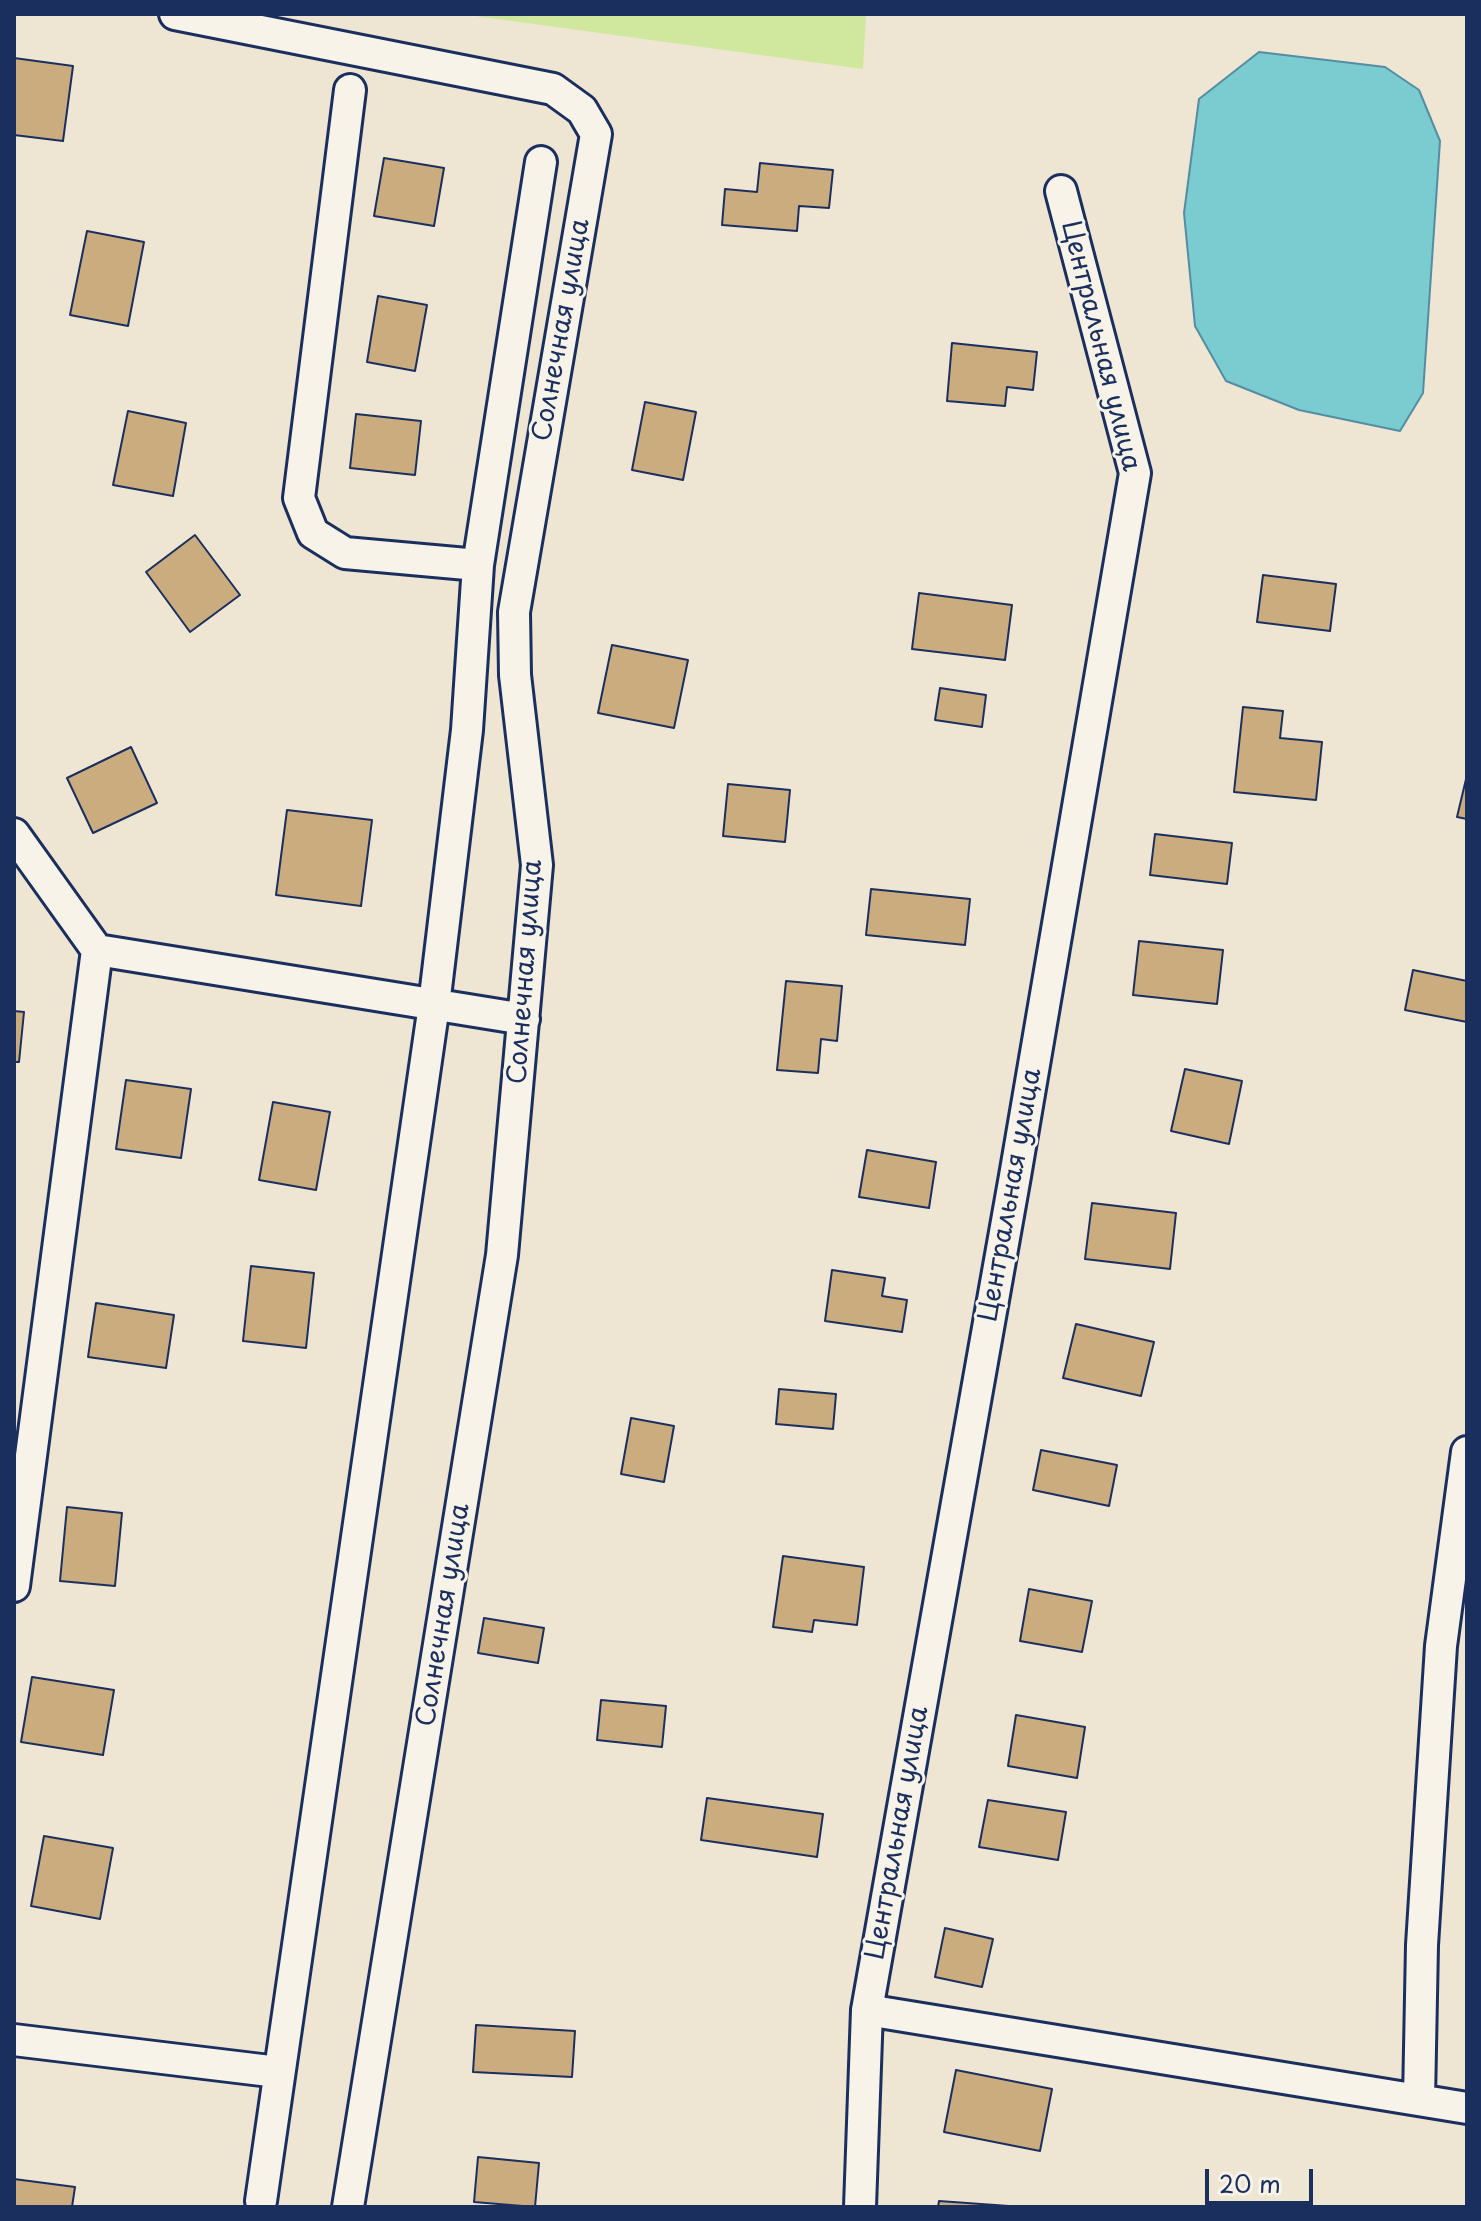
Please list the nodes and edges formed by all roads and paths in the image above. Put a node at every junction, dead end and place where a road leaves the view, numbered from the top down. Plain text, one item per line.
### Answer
1 (175, 14) edge
2 (350, 90) dead end
3 (541, 162) dead end
4 (1061, 191) dead end
5 (478, 565) junction
6 (14, 834) edge
7 (97, 950) junction
8 (434, 1005) junction
9 (524, 1019) junction
10 (1467, 1452) edge
11 (14, 1586) edge
12 (867, 2010) junction
13 (14, 2040) edge
14 (278, 2072) junction
15 (1419, 2100) junction
16 (1467, 2108) edge
17 (261, 2201) dead end
18 (348, 2207) edge
19 (860, 2207) edge

1 - 9 street, Солнечная улица
2 - 5 street
3 - 5 street
4 - 12 street, Центральная улица
5 - 8 street
6 - 7 street
7 - 8 street
7 - 11 street
8 - 9 street
8 - 14 street
9 - 18 street, Солнечная улица
10 - 15 street
12 - 15 street
12 - 19 street, Центральная улица
13 - 14 street
14 - 17 street
15 - 16 street

